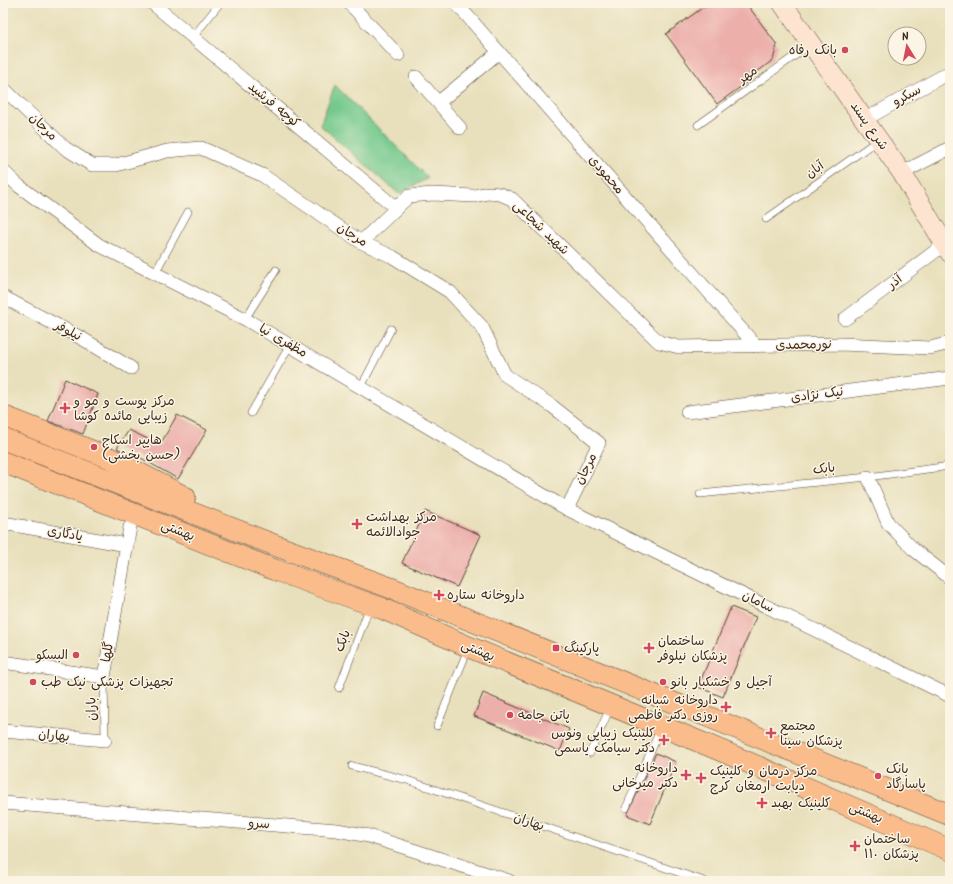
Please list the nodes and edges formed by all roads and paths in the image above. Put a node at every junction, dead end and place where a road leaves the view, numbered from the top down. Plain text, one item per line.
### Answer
1 (152, 3) edge
2 (220, 3) edge
3 (349, 3) edge
4 (456, 3) edge
5 (782, 3) edge
6 (193, 37) junction
7 (811, 45) junction
8 (499, 52) junction
9 (398, 55) dead end
10 (950, 72) edge
11 (416, 77) dead end
12 (3, 88) edge
13 (439, 102) junction
14 (864, 120) junction
15 (698, 125) dead end
16 (460, 128) dead end
17 (878, 140) junction
18 (950, 148) edge
19 (3, 171) edge
20 (902, 173) junction
21 (396, 208) junction
22 (188, 212) dead end
23 (766, 219) dead end
24 (361, 242) junction
25 (948, 249) edge
26 (276, 270) dead end
27 (155, 273) junction
28 (3, 297) edge
29 (245, 319) junction
30 (845, 319) dead end
31 (391, 329) dead end
32 (658, 342) joint
33 (950, 343) edge
34 (290, 345) junction
35 (756, 346) junction
36 (131, 368) dead end
37 (949, 380) edge
38 (361, 386) junction
39 (687, 412) dead end
40 (251, 413) dead end
41 (3, 416) edge
42 (3, 439) edge
43 (3, 462) edge
44 (950, 466) edge
45 (868, 476) junction
46 (3, 477) edge
47 (700, 494) dead end
48 (567, 509) junction
49 (3, 524) edge
50 (128, 536) junction
51 (285, 549) junction
52 (274, 570) junction
53 (950, 578) edge
54 (370, 604) junction
55 (469, 647) junction
56 (3, 662) edge
57 (104, 677) junction
58 (339, 688) dead end
59 (950, 696) edge
60 (611, 706) junction
61 (437, 726) dead end
62 (662, 726) junction
63 (3, 731) edge
64 (105, 740) joint
65 (590, 753) dead end
66 (352, 766) dead end
67 (3, 803) edge
68 (626, 808) dead end
69 (950, 815) edge
70 (950, 850) edge
71 (483, 877) edge
72 (509, 881) edge
73 (704, 881) edge

1 - 6 street, كوچه فرشيد
2 - 6 lane
3 - 9 street
4 - 8 street, محمودی
5 - 7 main road, شرع پسند
6 - 21 street, كوچه فرشيد
7 - 14 main road, شرع پسند
7 - 15 lane, مهر
8 - 13 street
8 - 35 street, محمودی
10 - 14 street, سبکرو
11 - 13 street
12 - 24 street, مرجان
13 - 16 street
14 - 17 main road, شرع پسند
17 - 20 main road, شرع پسند
17 - 23 lane, آبان
18 - 20 street
19 - 27 street, مظفری نیا
20 - 25 main road, شرع پسند
21 - 24 street, شهید شجاعی
21 - 32 street, شهید شجاعی
22 - 27 lane
24 - 48 street, مرجان
25 - 30 street, آذر
26 - 29 lane
27 - 29 street, مظفری نیا
28 - 36 street, نیلوفر
29 - 34 street, مظفری نیا
31 - 38 lane
32 - 35 street, نورمحمدی
33 - 35 street, نورمحمدی
34 - 38 street, مظفری نیا
34 - 40 lane
37 - 39 street, نیک نژادی
38 - 48 street, مظفری نیا
41 - 51 main road
42 - 51 main road, بهشتى
43 - 52 main road, بهشتى
44 - 45 lane, بابک
45 - 47 lane, بابک
45 - 53 street
46 - 50 main road
48 - 59 street, سامان
49 - 50 street, یادگاری
50 - 52 main road
50 - 57 street, گلها
51 - 69 main road, بهشتى
52 - 54 main road, بهشتى
54 - 55 main road, بهشتى
54 - 58 lane, بابک
55 - 60 main road, بهشتى
55 - 61 lane
56 - 57 street, گلها
57 - 64 lane, باران
60 - 62 main road, بهشتى
60 - 65 lane
62 - 68 lane
62 - 70 main road, بهشتى
63 - 64 street, بهاران
66 - 73 lane, بهاران
67 - 71 street, سرو
71 - 72 street, سرو

